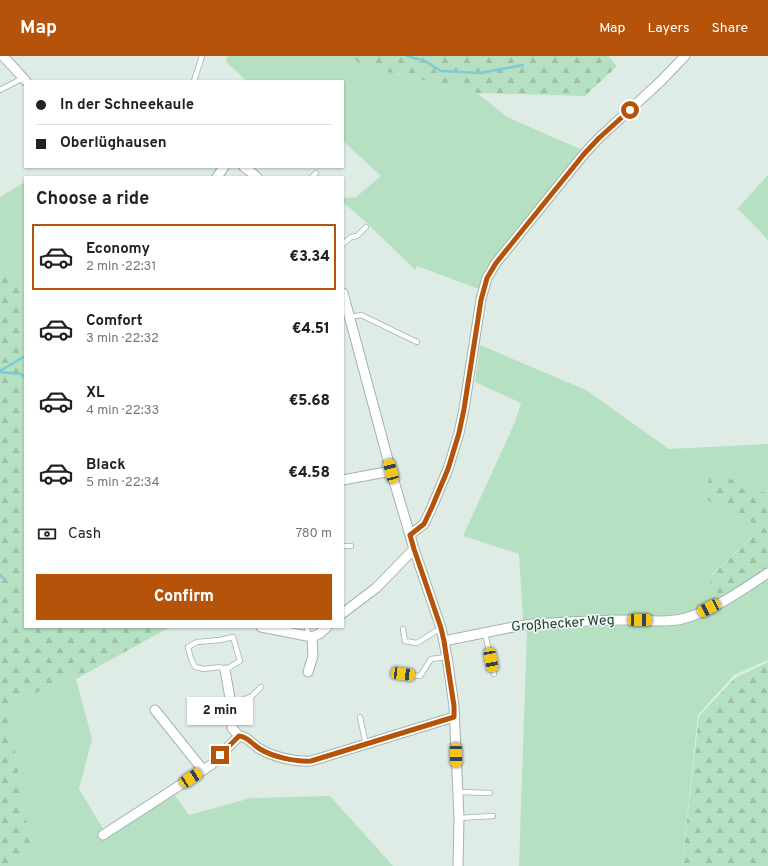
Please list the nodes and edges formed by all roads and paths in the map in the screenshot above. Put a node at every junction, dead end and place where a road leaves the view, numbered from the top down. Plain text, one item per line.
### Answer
1 (2, 56) edge
2 (202, 56) edge
3 (685, 56) edge
4 (24, 79) edge
5 (194, 80) edge
6 (0, 90) edge
7 (245, 168) edge
8 (255, 176) edge
9 (366, 227) dead end
10 (344, 243) edge
11 (344, 296) edge
12 (350, 317) junction
13 (417, 342) dead end
14 (391, 471) junction
15 (344, 480) edge
16 (410, 535) junction
17 (344, 546) edge
18 (351, 546) dead end
19 (414, 549) junction
20 (768, 573) edge
21 (344, 612) edge
22 (269, 628) edge
23 (326, 628) edge
24 (441, 628) junction
25 (402, 630) dead end
26 (485, 632) junction
27 (309, 633) edge
28 (444, 641) junction
29 (446, 657) junction
30 (225, 670) junction
31 (308, 672) dead end
32 (403, 674) dead end
33 (494, 674) dead end
34 (261, 687) dead end
35 (231, 704) junction
36 (155, 710) dead end
37 (360, 717) dead end
38 (454, 717) junction
39 (239, 736) junction
40 (366, 745) junction
41 (203, 770) junction
42 (457, 792) junction
43 (490, 793) dead end
44 (493, 816) dead end
45 (459, 818) junction
46 (103, 835) dead end
47 (458, 866) edge

1 - 4 street
2 - 5 lane
3 - 16 street
4 - 6 lane
7 - 8 street
9 - 10 lane
11 - 12 street
12 - 13 lane
12 - 14 street
14 - 15 street
14 - 16 street
16 - 19 street
17 - 18 lane
19 - 21 street
19 - 24 street
20 - 26 street, Großhecker Weg
22 - 27 street
23 - 27 street
24 - 25 lane
24 - 28 street
26 - 28 street, Großhecker Weg
26 - 33 lane
27 - 31 street
28 - 29 street
29 - 32 lane
29 - 38 street
30 - 30 lane
30 - 35 street
34 - 35 lane
35 - 39 street
36 - 41 street
37 - 40 lane
38 - 40 street
38 - 42 street
39 - 40 street
39 - 41 street
41 - 46 street
42 - 43 lane
42 - 45 street
44 - 45 lane
45 - 47 street

